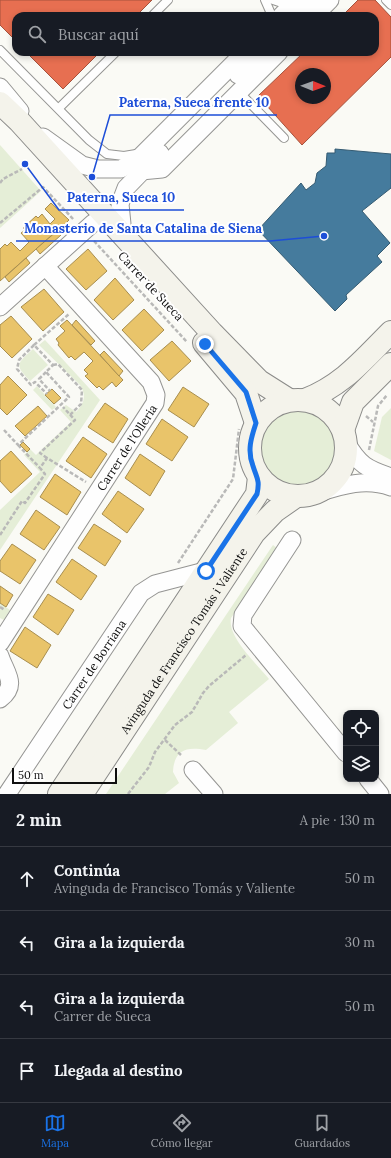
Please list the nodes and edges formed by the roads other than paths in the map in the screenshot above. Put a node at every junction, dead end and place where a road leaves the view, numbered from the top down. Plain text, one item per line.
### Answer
1 (168, 0) edge
2 (265, 0) edge
3 (272, 0) edge
4 (313, 0) edge
5 (330, 0) edge
6 (386, 0) edge
7 (391, 5) edge
8 (292, 9) edge
9 (156, 12) edge
10 (270, 12) edge
11 (318, 12) edge
12 (0, 50) edge
13 (112, 56) edge
14 (241, 56) edge
15 (257, 56) edge
16 (274, 56) edge
17 (0, 87) edge
18 (239, 92) junction
19 (0, 103) edge
20 (59, 108) junction
21 (0, 122) edge
22 (43, 137) junction
23 (284, 138) dead end
24 (143, 153) junction
25 (141, 171) junction
26 (122, 224) junction
27 (88, 227) junction
28 (45, 266) junction
29 (0, 307) edge
30 (391, 332) edge
31 (391, 364) edge
32 (249, 369) junction
33 (297, 400) junction
34 (248, 425) junction
35 (344, 436) junction
36 (259, 478) junction
37 (391, 478) edge
38 (391, 487) edge
39 (318, 493) junction
40 (295, 497) junction
41 (292, 540) dead end
42 (206, 571) junction
43 (0, 643) edge
44 (0, 656) edge
45 (0, 699) edge
46 (343, 748) edge
47 (193, 770) dead end
48 (370, 782) edge
49 (8, 794) edge
50 (59, 794) edge
51 (82, 794) edge
52 (214, 794) edge
53 (380, 794) edge

1 - 9 lane
2 - 10 lane
3 - 8 lane
4 - 8 street
5 - 11 street
6 - 7 lane
12 - 20 lane
13 - 20 lane
14 - 24 street, Carrer de Sueca
15 - 25 street
16 - 18 street
17 - 22 street, Carrer de Sueca
18 - 23 lane
18 - 25 street
19 - 32 main road, Carrer de Sueca
20 - 24 lane
21 - 27 main road, Carrer de Sueca
22 - 24 street, Carrer de Sueca
22 - 26 street, Carrer de Sueca
25 - 26 street
26 - 32 street, Carrer de Sueca
27 - 28 street
27 - 34 main road, Carrer de Sueca
28 - 29 street
28 - 43 street, Carrer de l'Olleria
30 - 33 main road
31 - 35 main road
32 - 33 main road, Carrer de Sueca
33 - 34 main road
33 - 35 main road
34 - 36 main road
35 - 37 street
35 - 39 main road
36 - 40 main road
36 - 42 main road
38 - 39 street
39 - 40 main road
40 - 51 main road, Avinguda de Francisco Tomás i Valiente
41 - 46 street
42 - 49 street, Carrer de Borriana
42 - 50 main road
44 - 45 street
47 - 52 street
48 - 53 street

